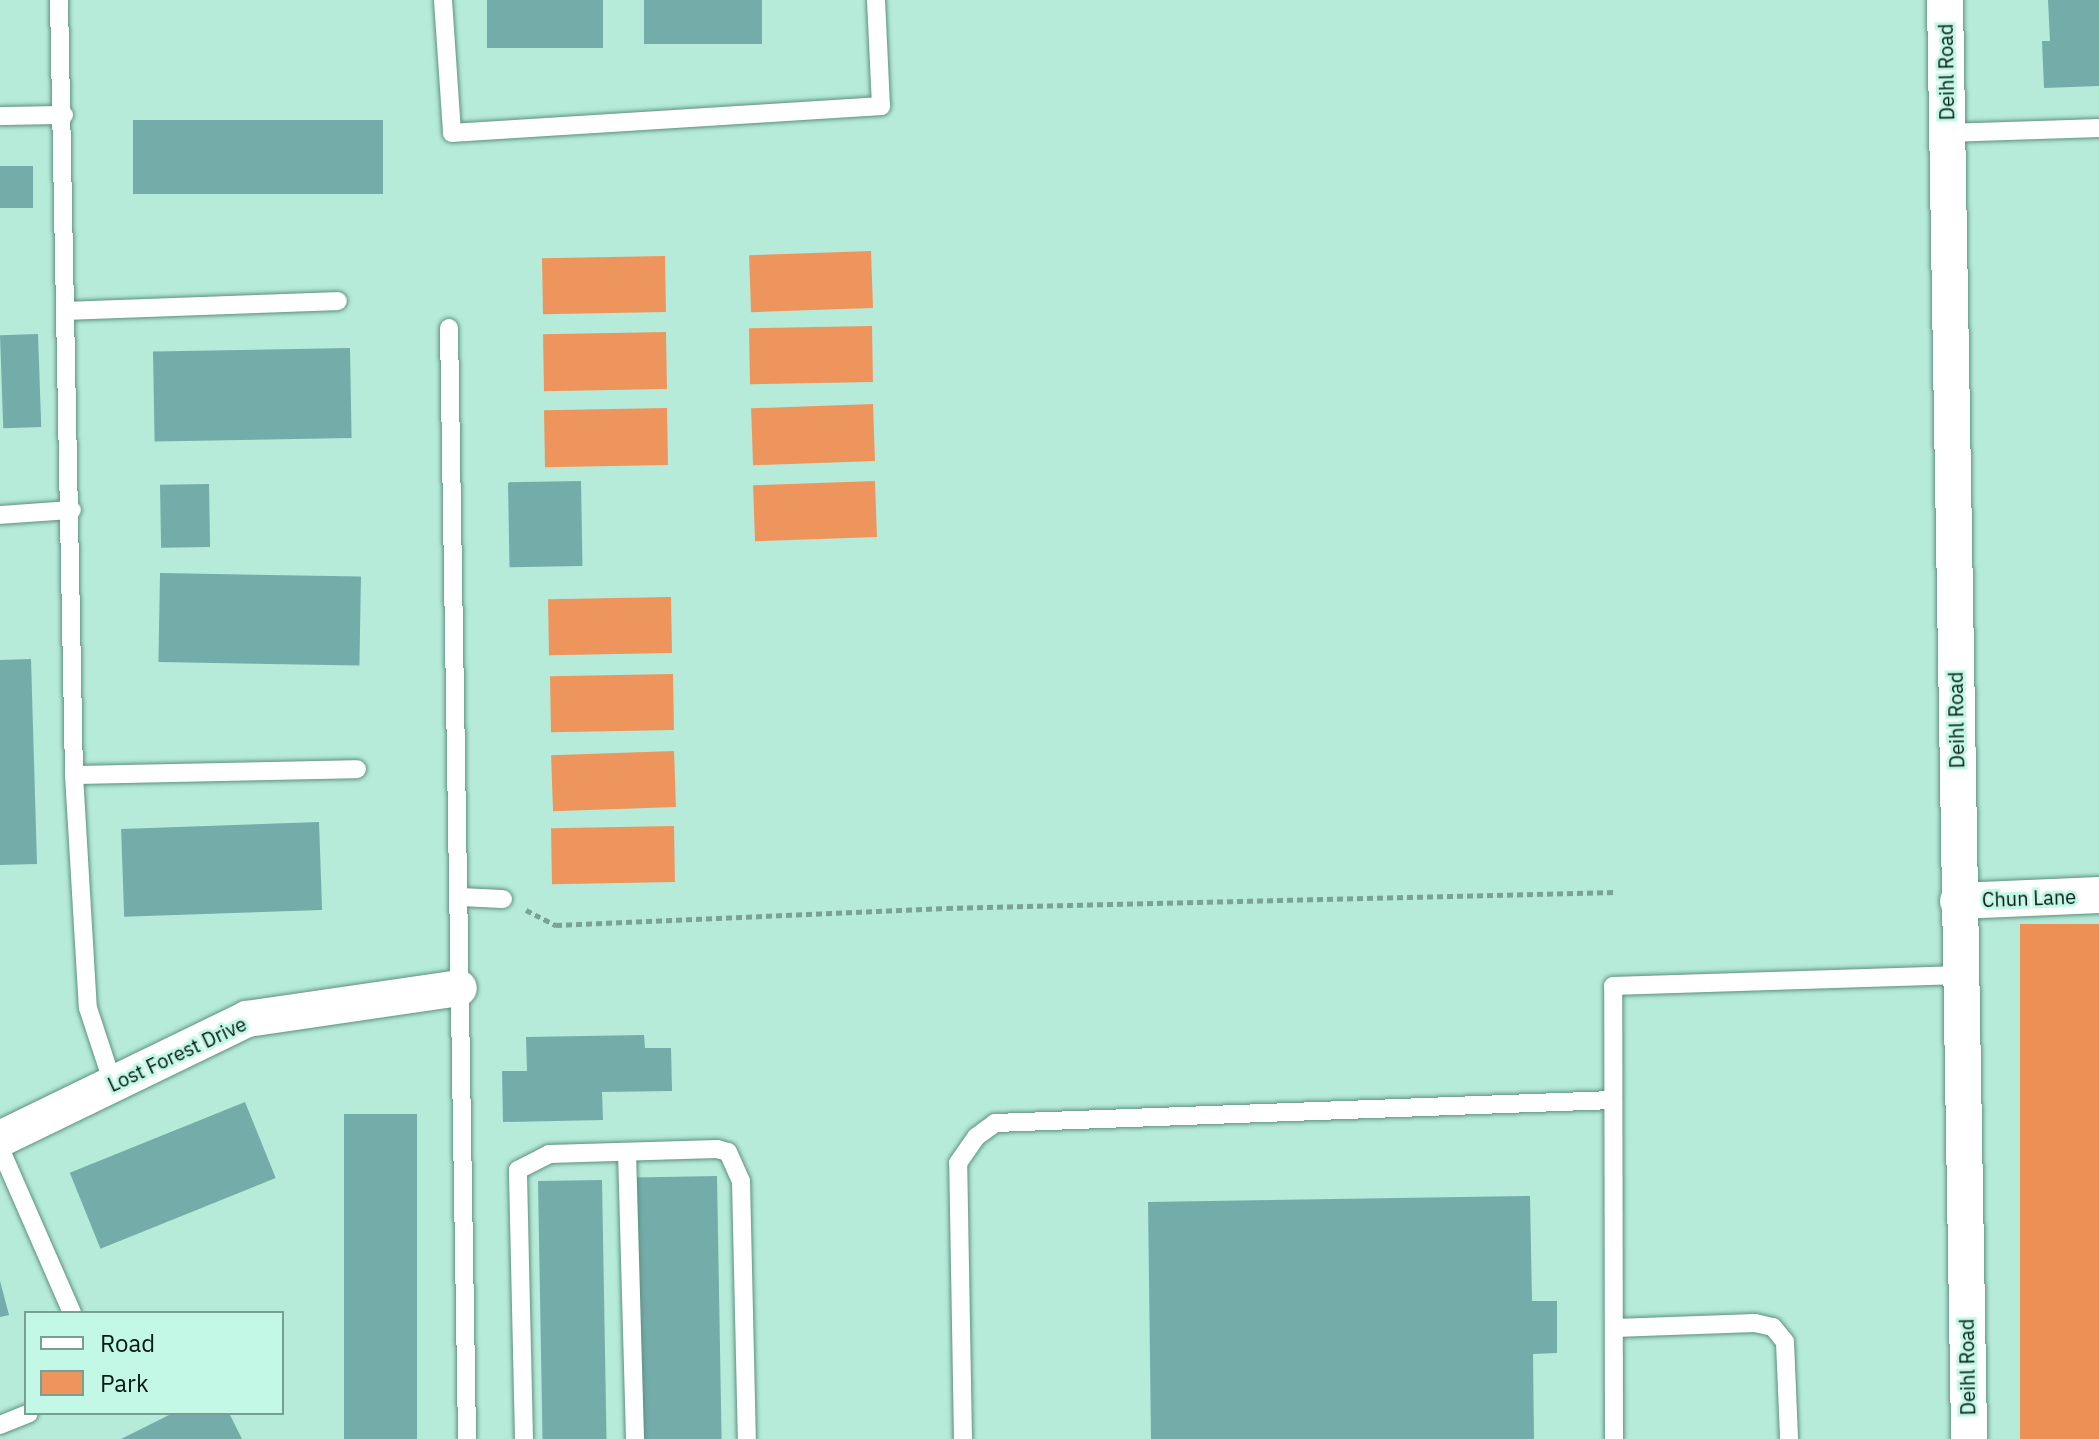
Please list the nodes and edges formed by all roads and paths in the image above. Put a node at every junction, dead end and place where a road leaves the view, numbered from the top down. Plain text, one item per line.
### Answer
1 (59, 0) edge
2 (443, 0) edge
3 (876, 0) edge
4 (1945, 0) edge
5 (64, 115) junction
6 (0, 116) edge
7 (2099, 128) edge
8 (1947, 133) junction
9 (338, 301) dead end
10 (66, 311) junction
11 (449, 328) dead end
12 (72, 510) junction
13 (0, 515) edge
14 (357, 769) dead end
15 (74, 775) junction
16 (1617, 892) dead end
17 (2099, 895) edge
18 (459, 897) junction
19 (503, 899) joint
20 (1958, 901) junction
21 (1960, 975) junction
22 (459, 988) junction
23 (113, 1084) junction
24 (1613, 1100) junction
25 (0, 1139) edge
26 (0, 1148) edge
27 (627, 1152) junction
28 (71, 1311) edge
29 (1614, 1328) junction
30 (24, 1415) edge
31 (0, 1425) edge
32 (467, 1439) edge
33 (524, 1439) edge
34 (635, 1439) edge
35 (747, 1439) edge
36 (963, 1439) edge
37 (1614, 1439) edge
38 (1789, 1439) edge
39 (1969, 1439) edge

1 - 5 lane
2 - 3 lane
4 - 8 street, Deihl Road
5 - 6 lane
5 - 10 lane
7 - 8 lane
8 - 20 street, Deihl Road
9 - 10 lane
10 - 12 lane
11 - 18 lane
12 - 13 lane
12 - 15 lane
14 - 15 lane
15 - 23 lane
16 - 19 path
17 - 20 street, Chun Lane
18 - 19 lane
18 - 22 lane
20 - 21 street, Deihl Road
21 - 24 lane
21 - 39 street, Deihl Road
22 - 23 street, Lost Forest Drive
22 - 32 lane
23 - 25 street, Lost Forest Drive
24 - 29 lane
24 - 36 lane
26 - 28 lane
27 - 33 lane
27 - 34 lane
27 - 35 lane
29 - 37 lane
29 - 38 lane
30 - 31 lane

